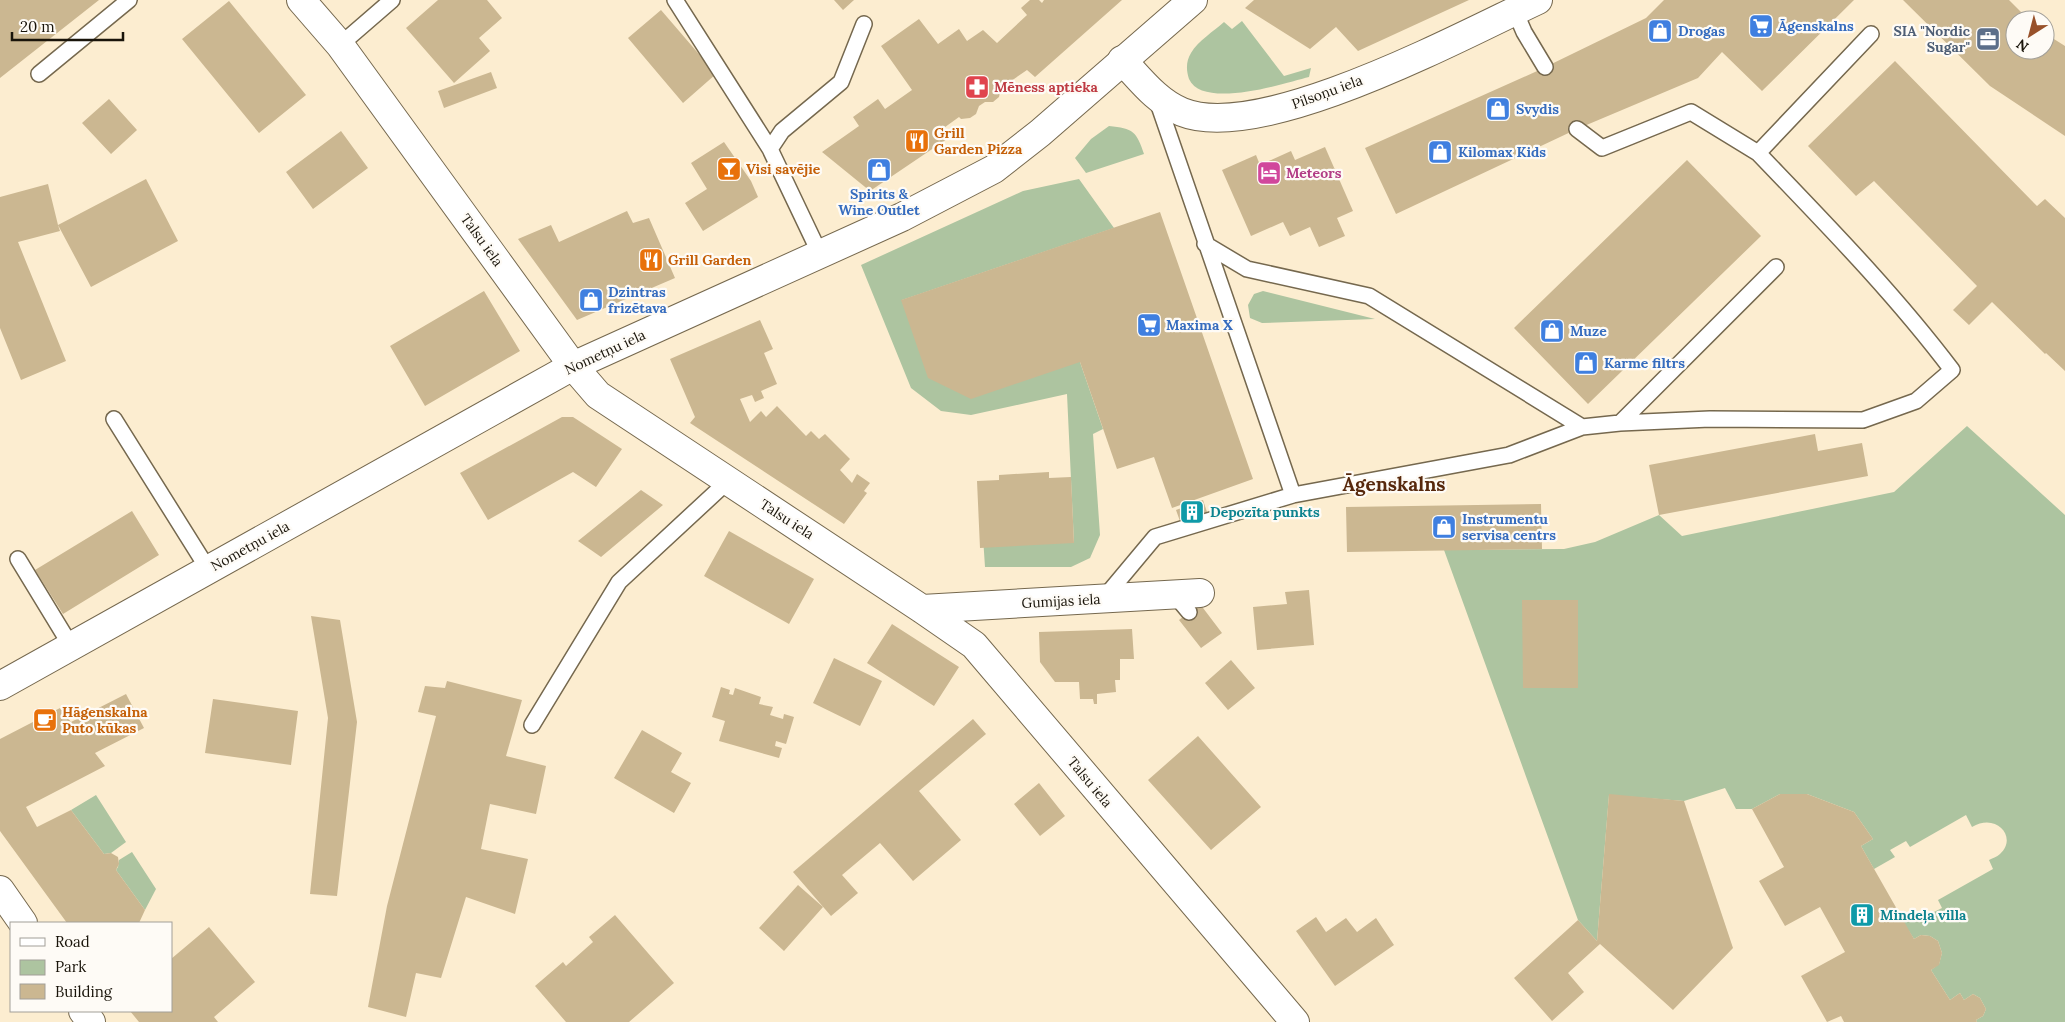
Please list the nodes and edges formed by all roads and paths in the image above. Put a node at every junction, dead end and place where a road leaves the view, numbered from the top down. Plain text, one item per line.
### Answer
1 (129, 0) edge
2 (302, 0) edge
3 (392, 0) edge
4 (675, 0) edge
5 (1194, 0) edge
6 (1526, 5) edge
7 (864, 24) dead end
8 (1871, 34) dead end
9 (340, 45) junction
10 (1122, 60) junction
11 (1545, 67) dead end
12 (39, 74) dead end
13 (1155, 96) junction
14 (1577, 129) dead end
15 (770, 149) junction
16 (1758, 152) junction
17 (1205, 244) junction
18 (820, 254) junction
19 (1776, 268) dead end
20 (573, 366) junction
21 (114, 418) dead end
22 (1620, 423) junction
23 (1582, 427) junction
24 (728, 481) junction
25 (1293, 495) junction
26 (18, 559) dead end
27 (208, 569) junction
28 (1104, 598) junction
29 (1188, 600) dead end
30 (922, 609) junction
31 (71, 646) junction
32 (0, 686) edge
33 (532, 725) dead end
34 (0, 890) edge
35 (22, 922) edge
36 (1295, 1022) edge

1 - 12 lane
2 - 9 street, Talsu iela
3 - 9 lane
4 - 15 lane
5 - 10 street, Nometņu iela
6 - 11 lane
6 - 13 street, Pilsoņu iela
7 - 15 lane
8 - 16 lane
9 - 20 street, Talsu iela
10 - 13 street, Pilsoņu iela
10 - 18 street, Nometņu iela
13 - 17 lane
14 - 16 lane
15 - 18 lane
16 - 22 lane
17 - 23 lane
17 - 25 lane
18 - 20 street, Nometņu iela
19 - 22 lane
20 - 24 street, Talsu iela
20 - 27 street, Nometņu iela
21 - 27 lane
22 - 23 lane
23 - 25 lane
24 - 30 street, Talsu iela
24 - 33 lane
25 - 28 lane
26 - 31 lane
27 - 31 street, Nometņu iela
28 - 29 street, Gumijas iela
28 - 30 street, Gumijas iela
30 - 36 street, Talsu iela
31 - 32 street, Nometņu iela
34 - 35 street

